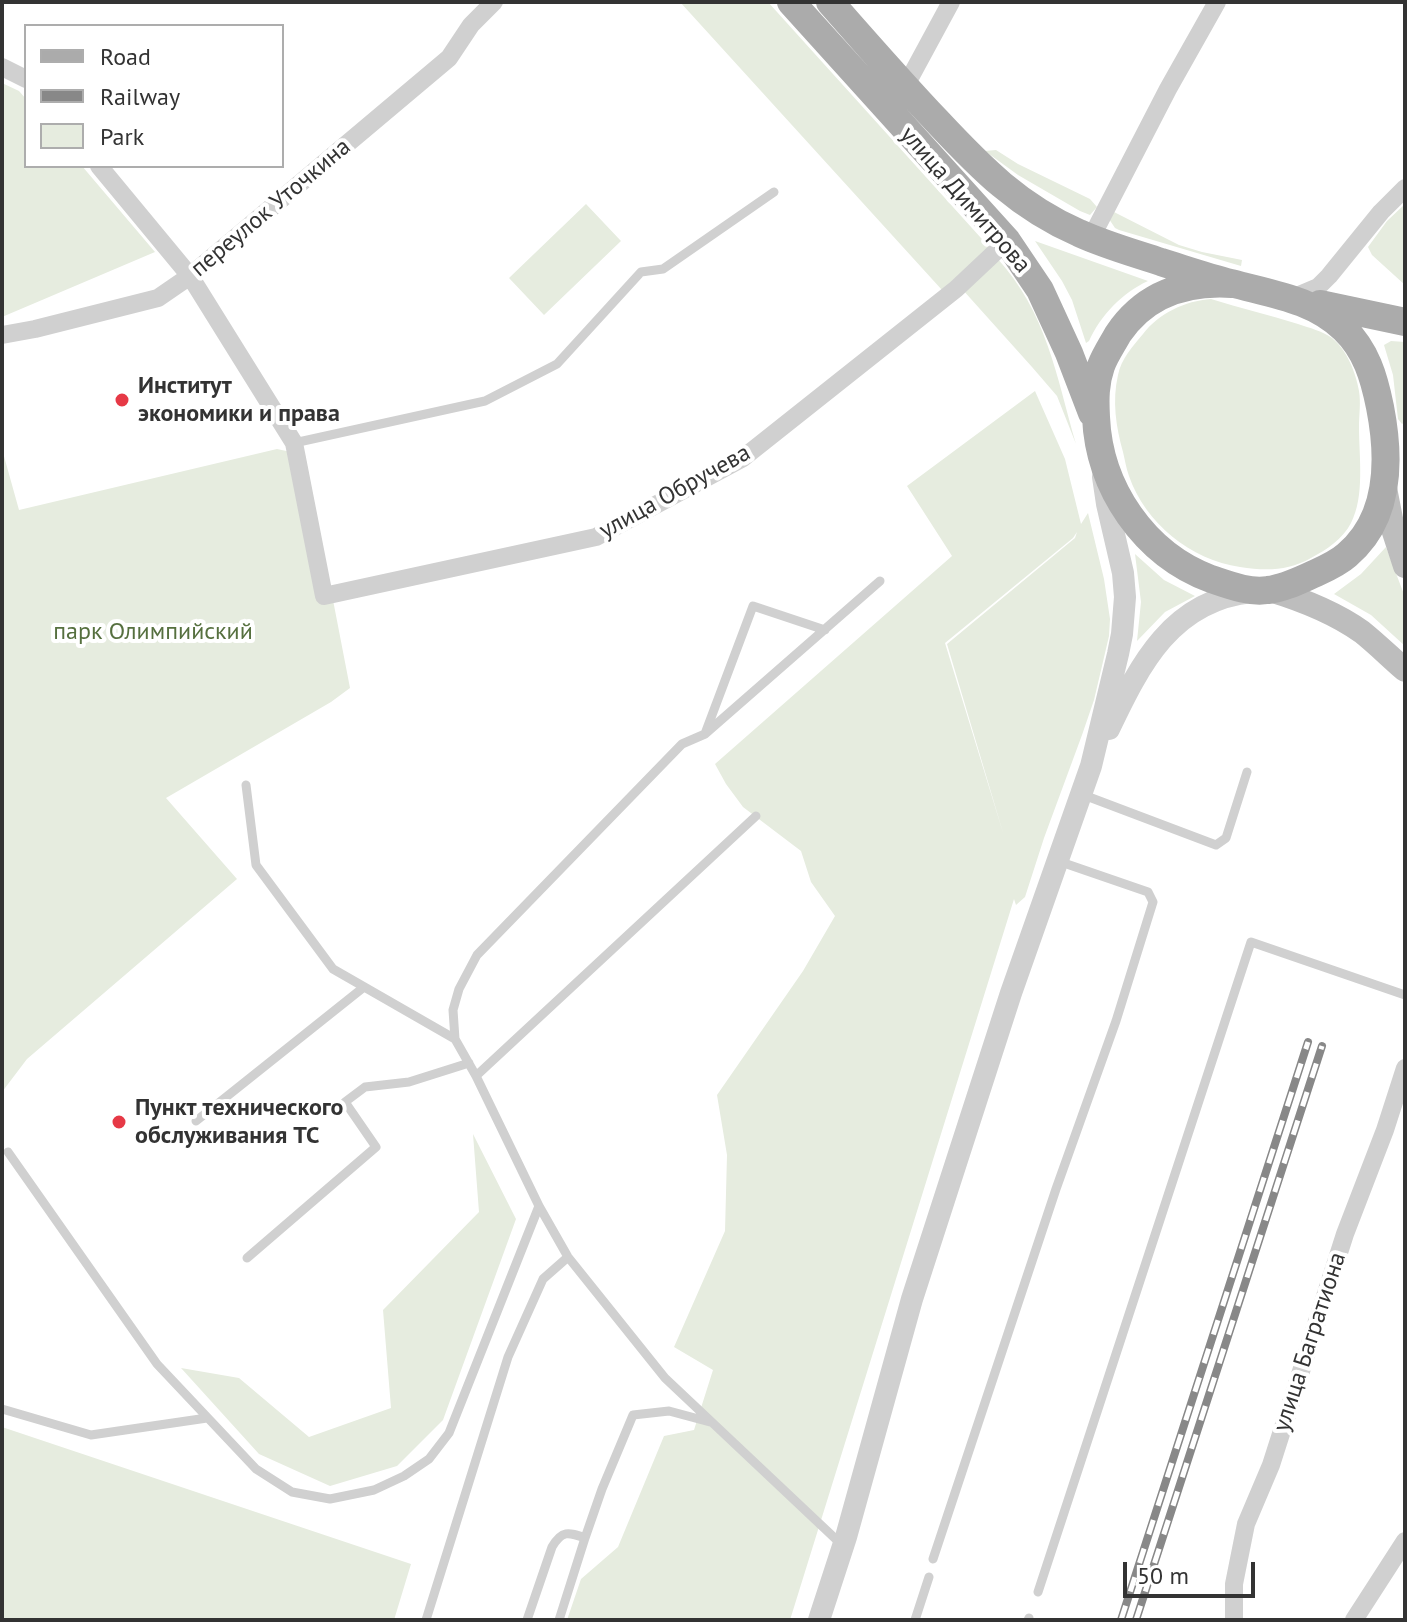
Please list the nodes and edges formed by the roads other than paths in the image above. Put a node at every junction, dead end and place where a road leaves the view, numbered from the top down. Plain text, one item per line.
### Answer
1 (494, 2) edge
2 (791, 2) edge
3 (830, 2) edge
4 (951, 2) edge
5 (1217, 2) edge
6 (2, 67) edge
7 (24, 78) edge
8 (905, 87) junction
9 (101, 168) edge
10 (1405, 188) edge
11 (774, 192) dead end
12 (1091, 238) junction
13 (1007, 241) junction
14 (190, 276) junction
15 (1232, 284) junction
16 (1292, 298) junction
17 (1405, 322) edge
18 (2, 335) edge
19 (1099, 438) junction
20 (294, 443) junction
21 (1405, 455) edge
22 (1385, 485) junction
23 (1405, 565) edge
24 (880, 581) dead end
25 (1265, 591) junction
26 (825, 630) junction
27 (1405, 670) edge
28 (705, 734) junction
29 (1091, 766) junction
30 (1247, 772) dead end
31 (246, 785) dead end
32 (1081, 794) junction
33 (756, 816) dead end
34 (1058, 861) junction
35 (364, 987) junction
36 (1405, 995) edge
37 (455, 1039) junction
38 (469, 1063) junction
39 (1405, 1068) edge
40 (476, 1076) junction
41 (196, 1121) dead end
42 (8, 1152) dead end
43 (539, 1206) junction
44 (568, 1257) junction
45 (247, 1258) dead end
46 (2, 1409) edge
47 (207, 1418) junction
48 (713, 1423) junction
49 (585, 1538) junction
50 (1405, 1541) edge
51 (843, 1546) junction
52 (933, 1559) dead end
53 (929, 1577) dead end
54 (1038, 1592) dead end
55 (426, 1620) edge
56 (527, 1620) edge
57 (559, 1620) edge
58 (819, 1620) edge
59 (915, 1620) edge
60 (1234, 1620) edge
61 (1354, 1620) edge

1 - 14 street, переулок Уточкина
2 - 13 main road, улица Димитрова
3 - 8 main road, улица Димитрова
4 - 8 street
5 - 12 street
6 - 7 street
8 - 12 main road, улица Димитрова
9 - 14 street
10 - 16 street
11 - 20 lane
12 - 15 main road, улица Димитрова
13 - 19 main road, улица Димитрова
13 - 20 street, улица Обручева
14 - 18 street, переулок Уточкина
14 - 20 street
15 - 16 main road, улица Димитрова
15 - 19 main road, улица Димитрова
16 - 17 main road
16 - 22 main road, улица Димитрова
19 - 25 main road, улица Димитрова
19 - 29 street
21 - 22 main road
22 - 23 main road, улица Димитрова
22 - 25 main road, улица Димитрова
24 - 26 lane
25 - 27 main road, улица Димитрова
25 - 29 street
26 - 28 lane
26 - 28 lane
28 - 37 lane
29 - 32 street
30 - 32 lane
31 - 35 lane
32 - 34 street
33 - 40 lane
34 - 51 street
34 - 52 lane
35 - 37 lane
35 - 41 lane
36 - 54 lane
37 - 38 lane
38 - 40 lane
38 - 45 lane
39 - 60 street, улица Багратиона
40 - 43 lane
42 - 47 lane
43 - 44 lane
43 - 47 lane
44 - 48 lane
44 - 55 lane
46 - 47 lane
48 - 49 lane
48 - 51 lane
49 - 56 lane
49 - 57 lane
50 - 61 street
51 - 58 street
53 - 59 lane

